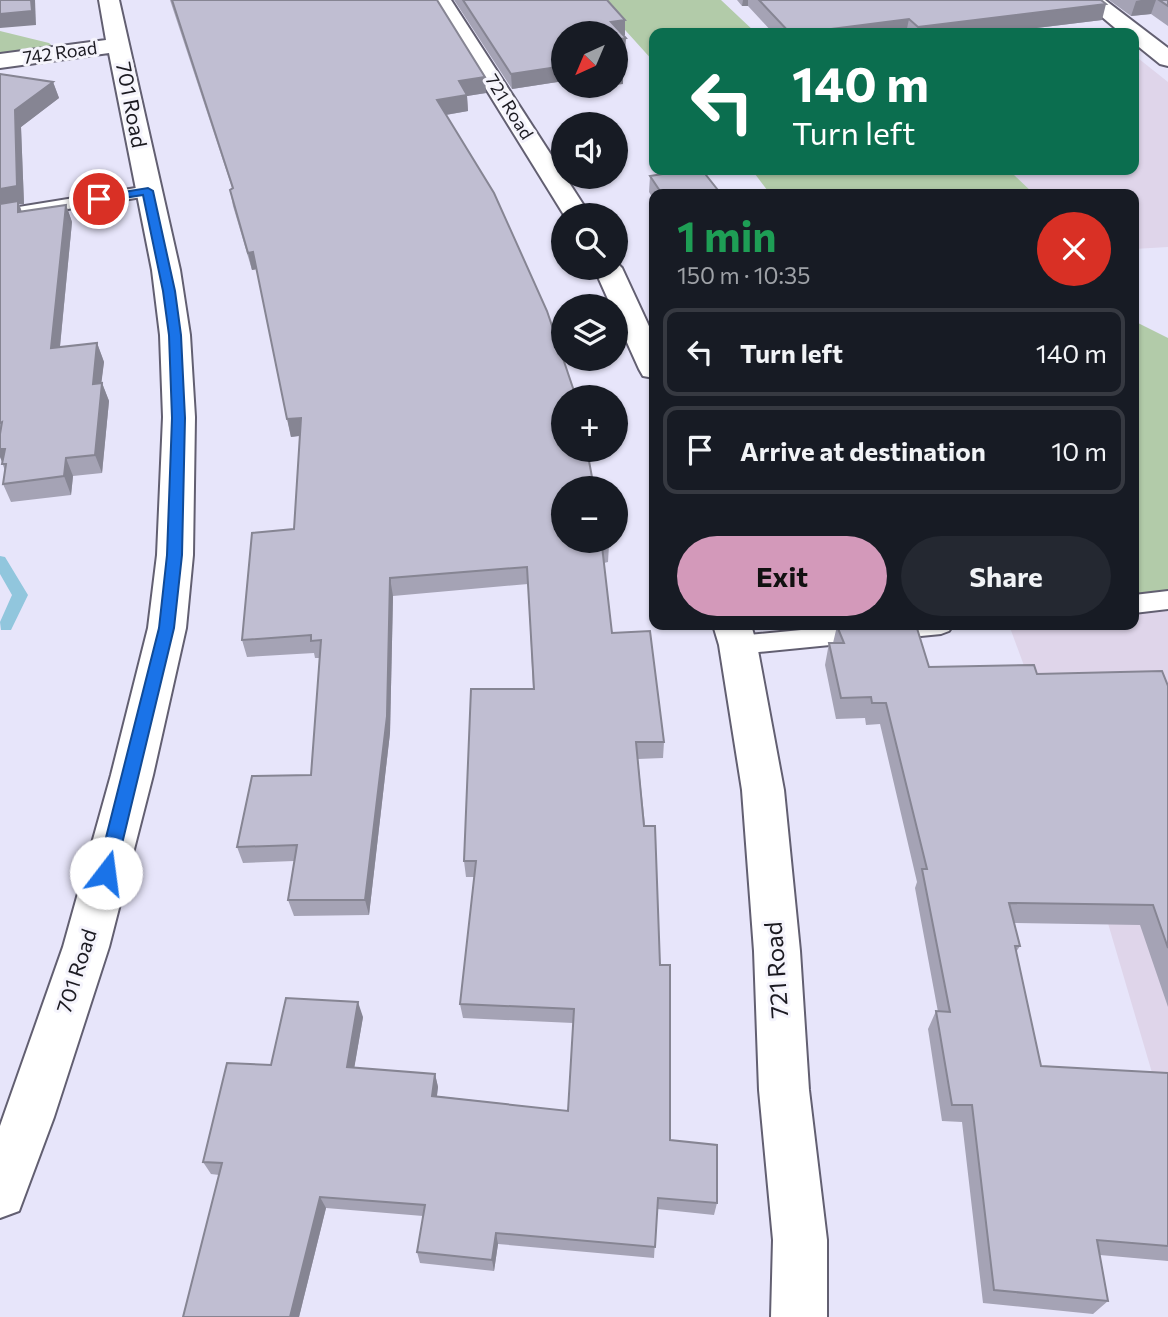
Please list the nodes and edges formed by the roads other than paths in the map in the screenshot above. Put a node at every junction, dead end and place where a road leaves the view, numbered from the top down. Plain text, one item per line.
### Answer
1 (109, 0) edge
2 (441, 0) edge
3 (1092, 0) edge
4 (1128, 28) edge
5 (1139, 36) edge
6 (120, 45) junction
7 (1168, 59) edge
8 (0, 61) edge
9 (148, 191) junction
10 (569, 203) edge
11 (0, 215) edge
12 (613, 280) edge
13 (649, 358) edge
14 (1168, 600) edge
15 (1139, 603) edge
16 (838, 630) edge
17 (735, 635) edge
18 (0, 1192) edge
19 (799, 1317) edge

1 - 6 street, 701 Road
2 - 10 street, 721 Road
3 - 4 street
5 - 7 street
6 - 8 street, 742 Road
6 - 9 street, 701 Road
9 - 11 lane
9 - 18 street, 701 Road
12 - 13 street
14 - 15 lane
16 - 17 lane
17 - 19 street, 721 Road

